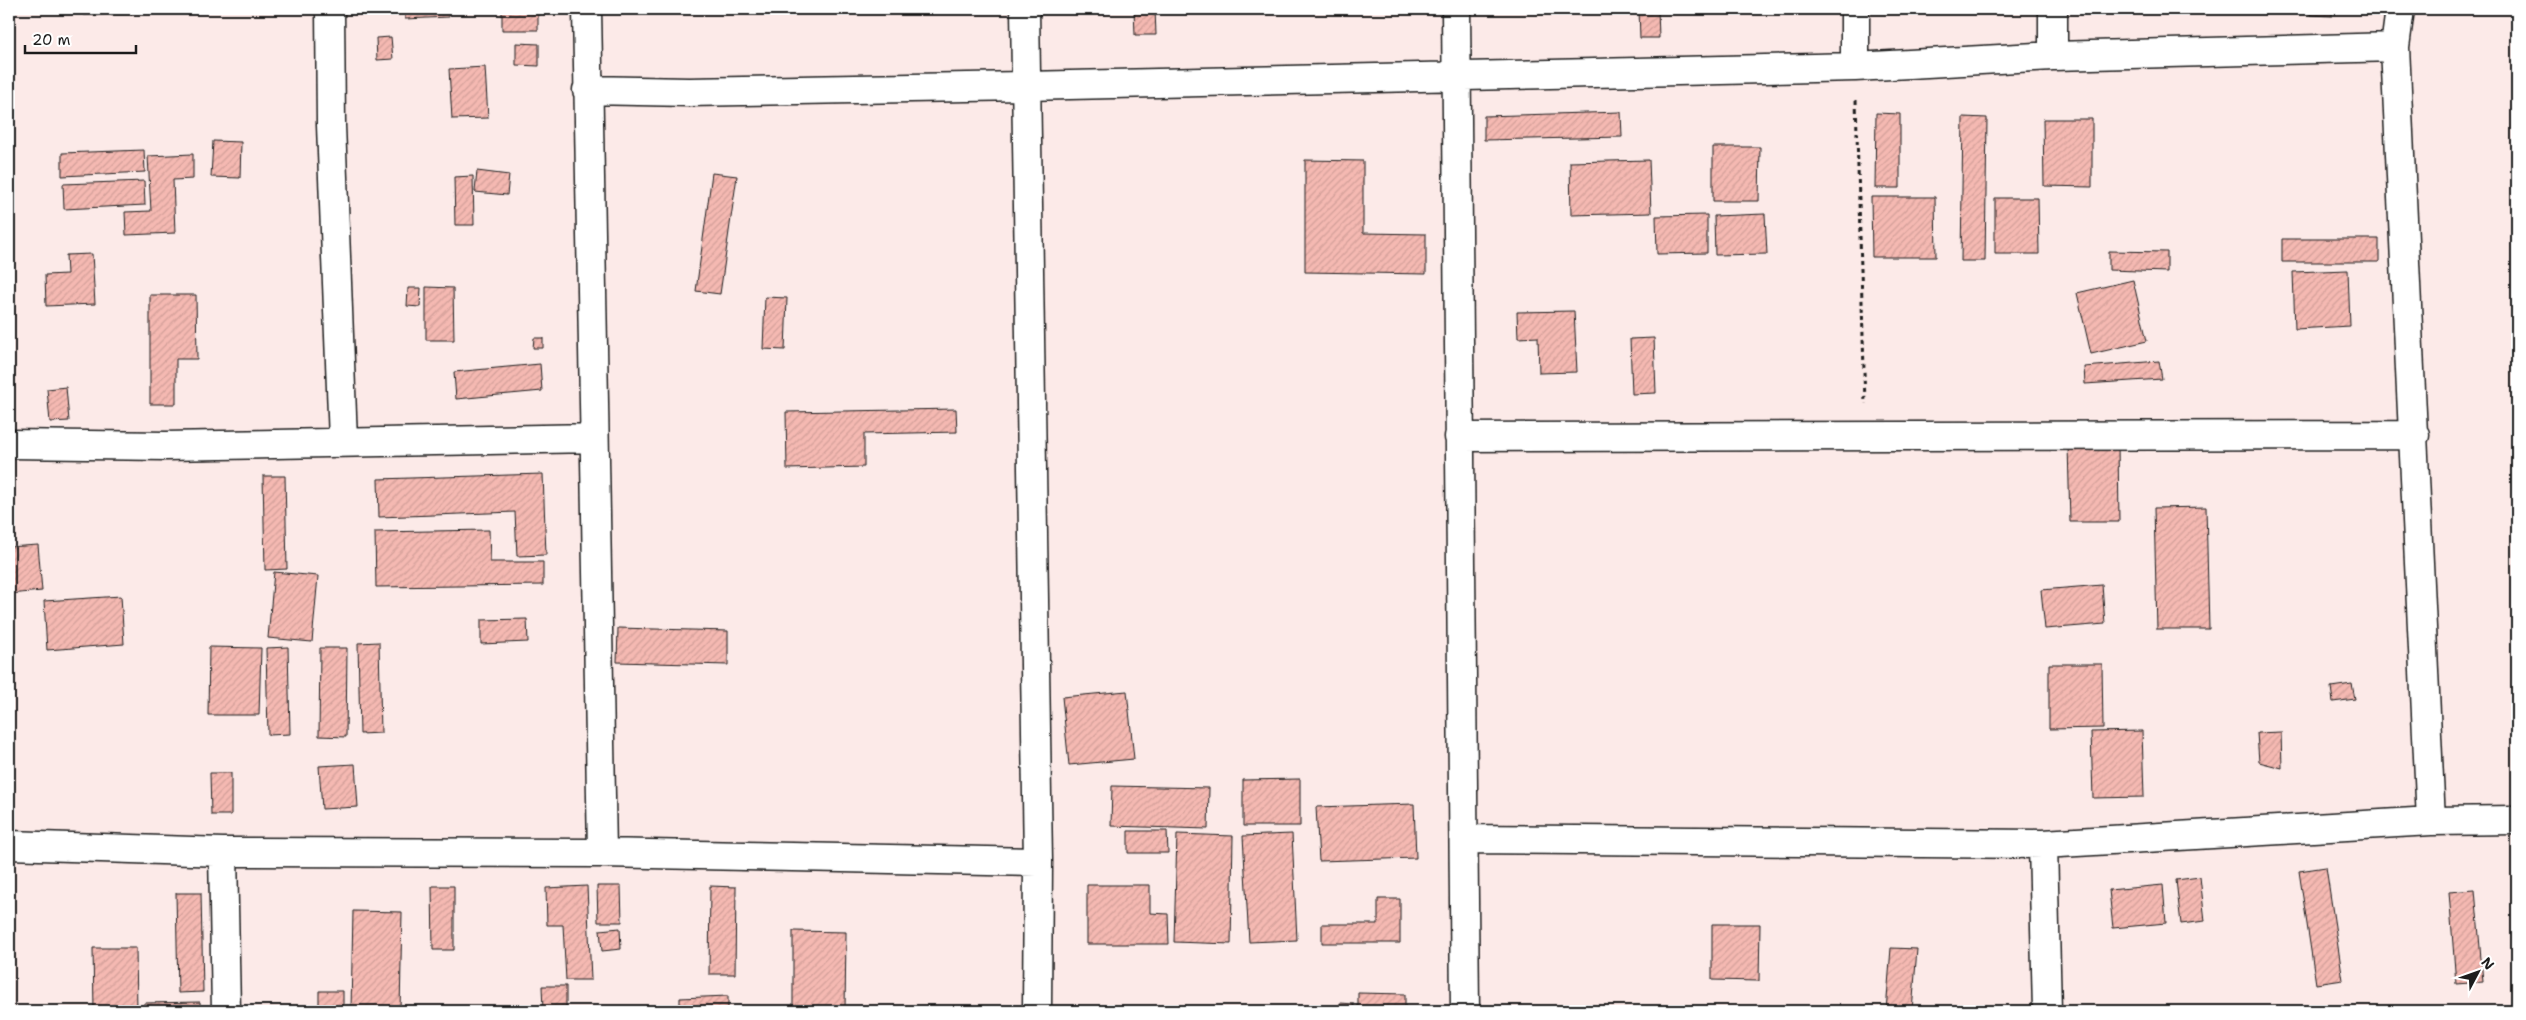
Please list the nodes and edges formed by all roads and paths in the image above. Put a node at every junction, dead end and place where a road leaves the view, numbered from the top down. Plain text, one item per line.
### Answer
1 (330, 9) edge
2 (587, 9) edge
3 (1025, 9) edge
4 (1456, 9) edge
5 (1855, 9) edge
6 (2053, 9) edge
7 (2400, 9) edge
8 (2395, 47) junction
9 (2053, 56) junction
10 (1855, 67) junction
11 (1456, 75) junction
12 (1026, 86) junction
13 (587, 90) junction
14 (2415, 435) junction
15 (1459, 437) junction
16 (1866, 437) junction
17 (594, 438) junction
18 (343, 441) junction
19 (9, 444) edge
20 (2517, 820) edge
21 (2431, 821) junction
22 (1464, 839) junction
23 (2042, 844) junction
24 (9, 845) edge
25 (223, 852) junction
26 (602, 853) junction
27 (1038, 862) junction
28 (226, 1011) edge
29 (1036, 1011) edge
30 (1465, 1011) edge
31 (2047, 1011) edge

1 - 18 street
2 - 13 street
3 - 12 street
4 - 11 street
5 - 10 street
6 - 9 street
7 - 8 street
8 - 9 street
8 - 14 street
9 - 10 street
10 - 11 street
10 - 16 path
11 - 12 street
11 - 15 street
12 - 13 street
12 - 27 street
13 - 17 street
14 - 16 street
14 - 21 street
15 - 16 street
15 - 22 street
17 - 18 street
17 - 26 street
18 - 19 street
20 - 21 street
21 - 23 street
22 - 23 street
22 - 30 street
23 - 31 street
24 - 25 street
25 - 26 street
25 - 28 street
26 - 27 street
27 - 29 street

